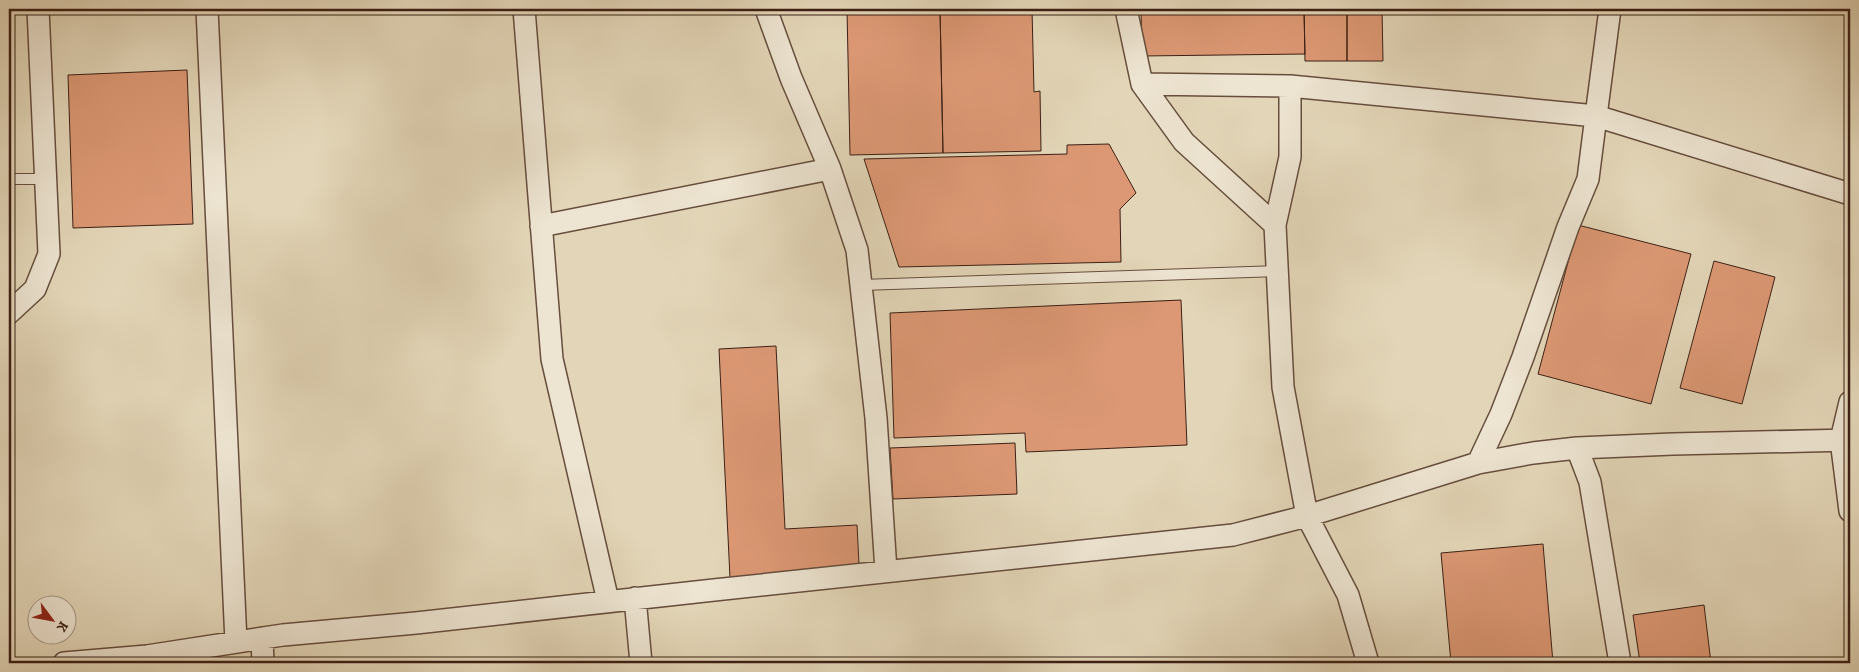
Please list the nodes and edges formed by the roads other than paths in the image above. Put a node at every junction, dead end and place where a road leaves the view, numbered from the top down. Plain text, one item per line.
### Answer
1 (38, 9) edge
2 (207, 9) edge
3 (524, 9) edge
4 (766, 9) edge
5 (1126, 9) edge
6 (1610, 9) edge
7 (1142, 84) junction
8 (1290, 86) junction
9 (1596, 116) junction
10 (830, 170) junction
11 (9, 179) edge
12 (46, 179) junction
13 (1850, 194) edge
14 (1275, 225) junction
15 (541, 226) junction
16 (1277, 271) junction
17 (861, 285) junction
18 (9, 313) edge
19 (1850, 402) edge
20 (1846, 440) edge
21 (1576, 448) junction
22 (1478, 463) junction
23 (1850, 511) edge
24 (1307, 516) junction
25 (886, 572) junction
26 (635, 598) junction
27 (608, 601) junction
28 (262, 638) junction
29 (236, 642) junction
30 (97, 662) edge
31 (64, 663) edge
32 (263, 663) edge
33 (641, 663) edge
34 (1368, 663) edge
35 (1620, 663) edge

1 - 12 street
2 - 29 street
3 - 15 street
4 - 10 street
5 - 7 street
6 - 9 street
7 - 8 street
7 - 14 street
8 - 9 street
8 - 14 street
9 - 13 street
9 - 22 street
10 - 15 street
10 - 17 street
11 - 12 lane
12 - 18 street
14 - 16 street
15 - 27 street
16 - 17 lane
16 - 24 street
17 - 25 street
19 - 20 street
20 - 21 street
20 - 23 street
21 - 22 street
21 - 35 street
22 - 24 street
24 - 25 street
24 - 34 street
25 - 26 street
26 - 27 street
26 - 33 street
27 - 28 street
28 - 29 street
28 - 32 street
29 - 30 street
30 - 31 street

